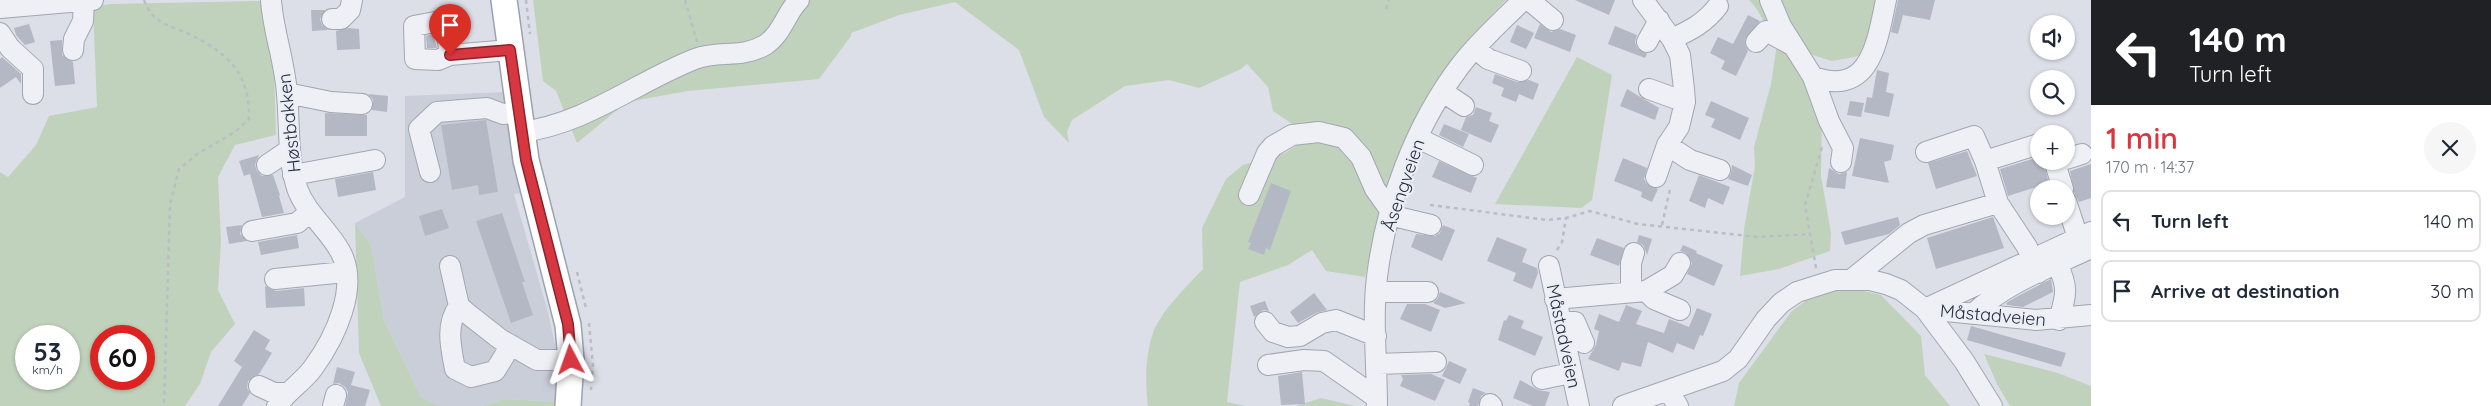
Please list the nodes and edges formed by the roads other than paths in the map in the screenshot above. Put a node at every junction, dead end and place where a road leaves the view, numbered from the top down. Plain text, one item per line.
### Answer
1 (93, 0) edge
2 (271, 0) edge
3 (352, 0) edge
4 (504, 0) edge
5 (799, 0) edge
6 (1643, 0) edge
7 (1770, 0) edge
8 (1886, 0) edge
9 (72, 1) edge
10 (1718, 6) dead end
11 (0, 8) edge
12 (1535, 11) edge
13 (332, 19) dead end
14 (1659, 20) junction
15 (0, 33) edge
16 (1672, 39) junction
17 (1647, 42) dead end
18 (1756, 42) dead end
19 (1790, 44) junction
20 (521, 45) junction
21 (1475, 48) junction
22 (73, 50) dead end
23 (450, 55) dead end
24 (1521, 71) dead end
25 (1813, 77) junction
26 (1649, 89) dead end
27 (1443, 92) junction
28 (288, 93) junction
29 (33, 94) dead end
30 (1681, 101) junction
31 (362, 104) dead end
32 (1464, 106) dead end
33 (520, 122) junction
34 (1418, 138) junction
35 (1667, 145) junction
36 (2030, 147) edge
37 (289, 150) junction
38 (1926, 152) dead end
39 (375, 160) dead end
40 (1985, 161) junction
41 (1841, 162) dead end
42 (267, 165) dead end
43 (1474, 166) dead end
44 (1720, 170) dead end
45 (430, 172) dead end
46 (293, 174) junction
47 (1656, 177) dead end
48 (1249, 195) dead end
49 (1998, 203) junction
50 (1391, 208) junction
51 (310, 212) junction
52 (2075, 217) edge
53 (1431, 225) dead end
54 (252, 231) dead end
55 (2087, 239) edge
56 (1634, 253) dead end
57 (1680, 263) dead end
58 (2057, 264) junction
59 (450, 266) dead end
60 (1550, 266) road end
61 (2035, 266) junction
62 (345, 272) junction
63 (276, 279) dead end
64 (1852, 279) junction
65 (1377, 292) junction
66 (1428, 292) dead end
67 (1638, 292) junction
68 (1555, 298) junction
69 (459, 306) junction
70 (1925, 309) junction
71 (1680, 310) dead end
72 (1973, 314) junction
73 (2091, 315) edge
74 (2058, 320) junction
75 (1265, 322) dead end
76 (1560, 322) junction
77 (1376, 336) junction
78 (1584, 343) dead end
79 (511, 345) junction
80 (571, 360) junction
81 (1436, 362) dead end
82 (1377, 364) junction
83 (1268, 365) dead end
84 (1570, 373) junction
85 (1542, 379) dead end
86 (259, 386) dead end
87 (1673, 398) edge
88 (283, 402) edge
89 (579, 402) edge
90 (1377, 402) edge
91 (1579, 406) edge
92 (1623, 406) edge
93 (1992, 406) edge

1 - 9 street
2 - 28 street, Høstbakken
3 - 13 street
4 - 20 main road
5 - 33 street
6 - 14 street
7 - 19 street
8 - 25 street
9 - 11 street
9 - 22 street
10 - 16 street
12 - 21 street, Åsengveien
14 - 16 street
14 - 17 street
15 - 29 street
16 - 30 street
18 - 19 street
19 - 25 street
20 - 23 street
20 - 33 main road
21 - 24 street
21 - 27 street, Åsengveien
25 - 41 street
26 - 30 street
27 - 32 street
27 - 34 street, Åsengveien
28 - 31 street
28 - 37 street, Høstbakken
30 - 35 street
33 - 45 street
33 - 80 main road
34 - 43 street
34 - 50 street, Åsengveien
35 - 44 street
35 - 47 street
36 - 40 street
37 - 42 street
37 - 46 street, Høstbakken
38 - 40 street
39 - 46 street
40 - 49 street
46 - 51 street, Høstbakken
48 - 50 street
49 - 61 street
49 - 64 street
50 - 53 street
50 - 65 street, Åsengveien
51 - 54 street
51 - 62 street, Høstbakken
52 - 55 street
55 - 58 street
55 - 61 street, Måstadveien
56 - 67 street
57 - 67 street
58 - 61 street
58 - 74 street
59 - 69 street
60 - 68 street, Måstadveien
61 - 70 street, Måstadveien
61 - 72 street
62 - 63 street
62 - 88 street, Høstbakken
64 - 70 street, Måstadveien
64 - 87 street, Måstadveien
65 - 66 street
65 - 77 street, Åsengveien
67 - 68 street
67 - 71 street
68 - 76 street, Måstadveien
69 - 79 street
69 - 79 street
70 - 72 street, Måstadveien
70 - 93 street
72 - 74 street, Måstadveien
73 - 74 street, Måstadveien
75 - 77 street
76 - 78 street
76 - 84 street, Måstadveien
77 - 82 street, Åsengveien
79 - 80 street
80 - 89 main road
81 - 82 street
82 - 90 street, Åsengveien
83 - 90 street
84 - 85 street
84 - 91 street, Måstadveien
86 - 88 street
87 - 92 street, Måstadveien

